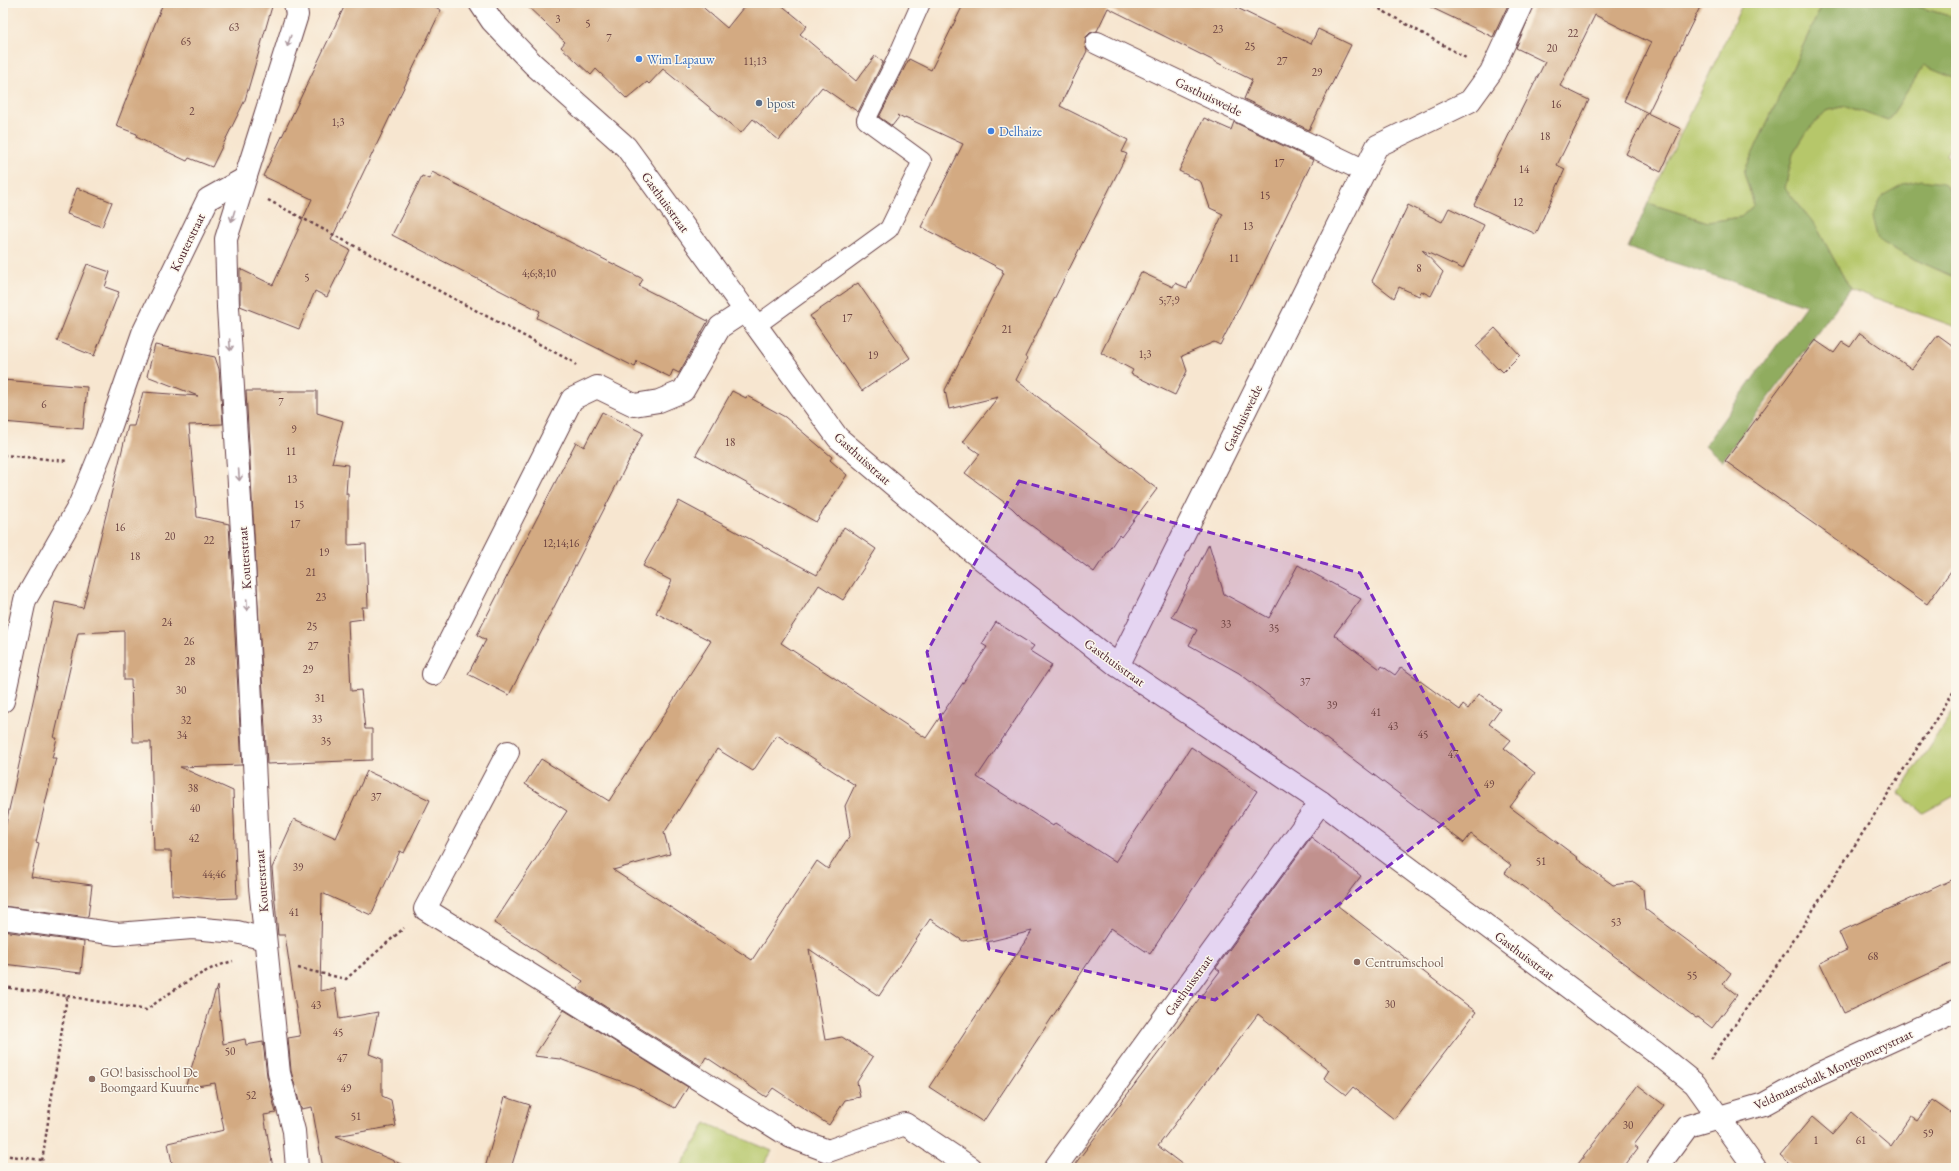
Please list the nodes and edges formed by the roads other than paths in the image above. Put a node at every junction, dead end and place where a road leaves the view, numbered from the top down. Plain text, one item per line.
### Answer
1 (295, 3) edge
2 (480, 3) edge
3 (920, 3) edge
4 (1523, 3) edge
5 (1097, 42) dead end
6 (1365, 171) junction
7 (244, 179) junction
8 (751, 317) junction
9 (1118, 666) junction
10 (433, 674) dead end
11 (3, 701) edge
12 (508, 752) dead end
13 (1321, 802) junction
14 (3, 918) edge
15 (265, 939) junction
16 (1956, 1011) edge
17 (1720, 1117) junction
18 (297, 1168) edge
19 (971, 1168) edge
20 (1055, 1168) edge
21 (1657, 1168) edge
22 (1755, 1168) edge

1 -> 7 street, Kouterstraat
2 - 8 street, Gasthuisstraat
3 - 8 lane
4 - 6 street, Gasthuisweide
5 - 6 street, Gasthuisweide
6 - 9 street, Gasthuisweide
7 - 11 street, Kouterstraat
7 -> 15 street, Kouterstraat
8 - 9 street, Gasthuisstraat
8 - 10 street
9 - 13 street, Gasthuisstraat
12 - 19 street
13 - 17 street, Gasthuisstraat
13 - 20 street, Gasthuisstraat
14 - 15 street
15 - 18 street, Kouterstraat
16 - 17 street, Veldmaarschalk Montgomerystraat
17 - 21 street, Veldmaarschalk Montgomerystraat
17 - 22 street, Gasthuisstraat

